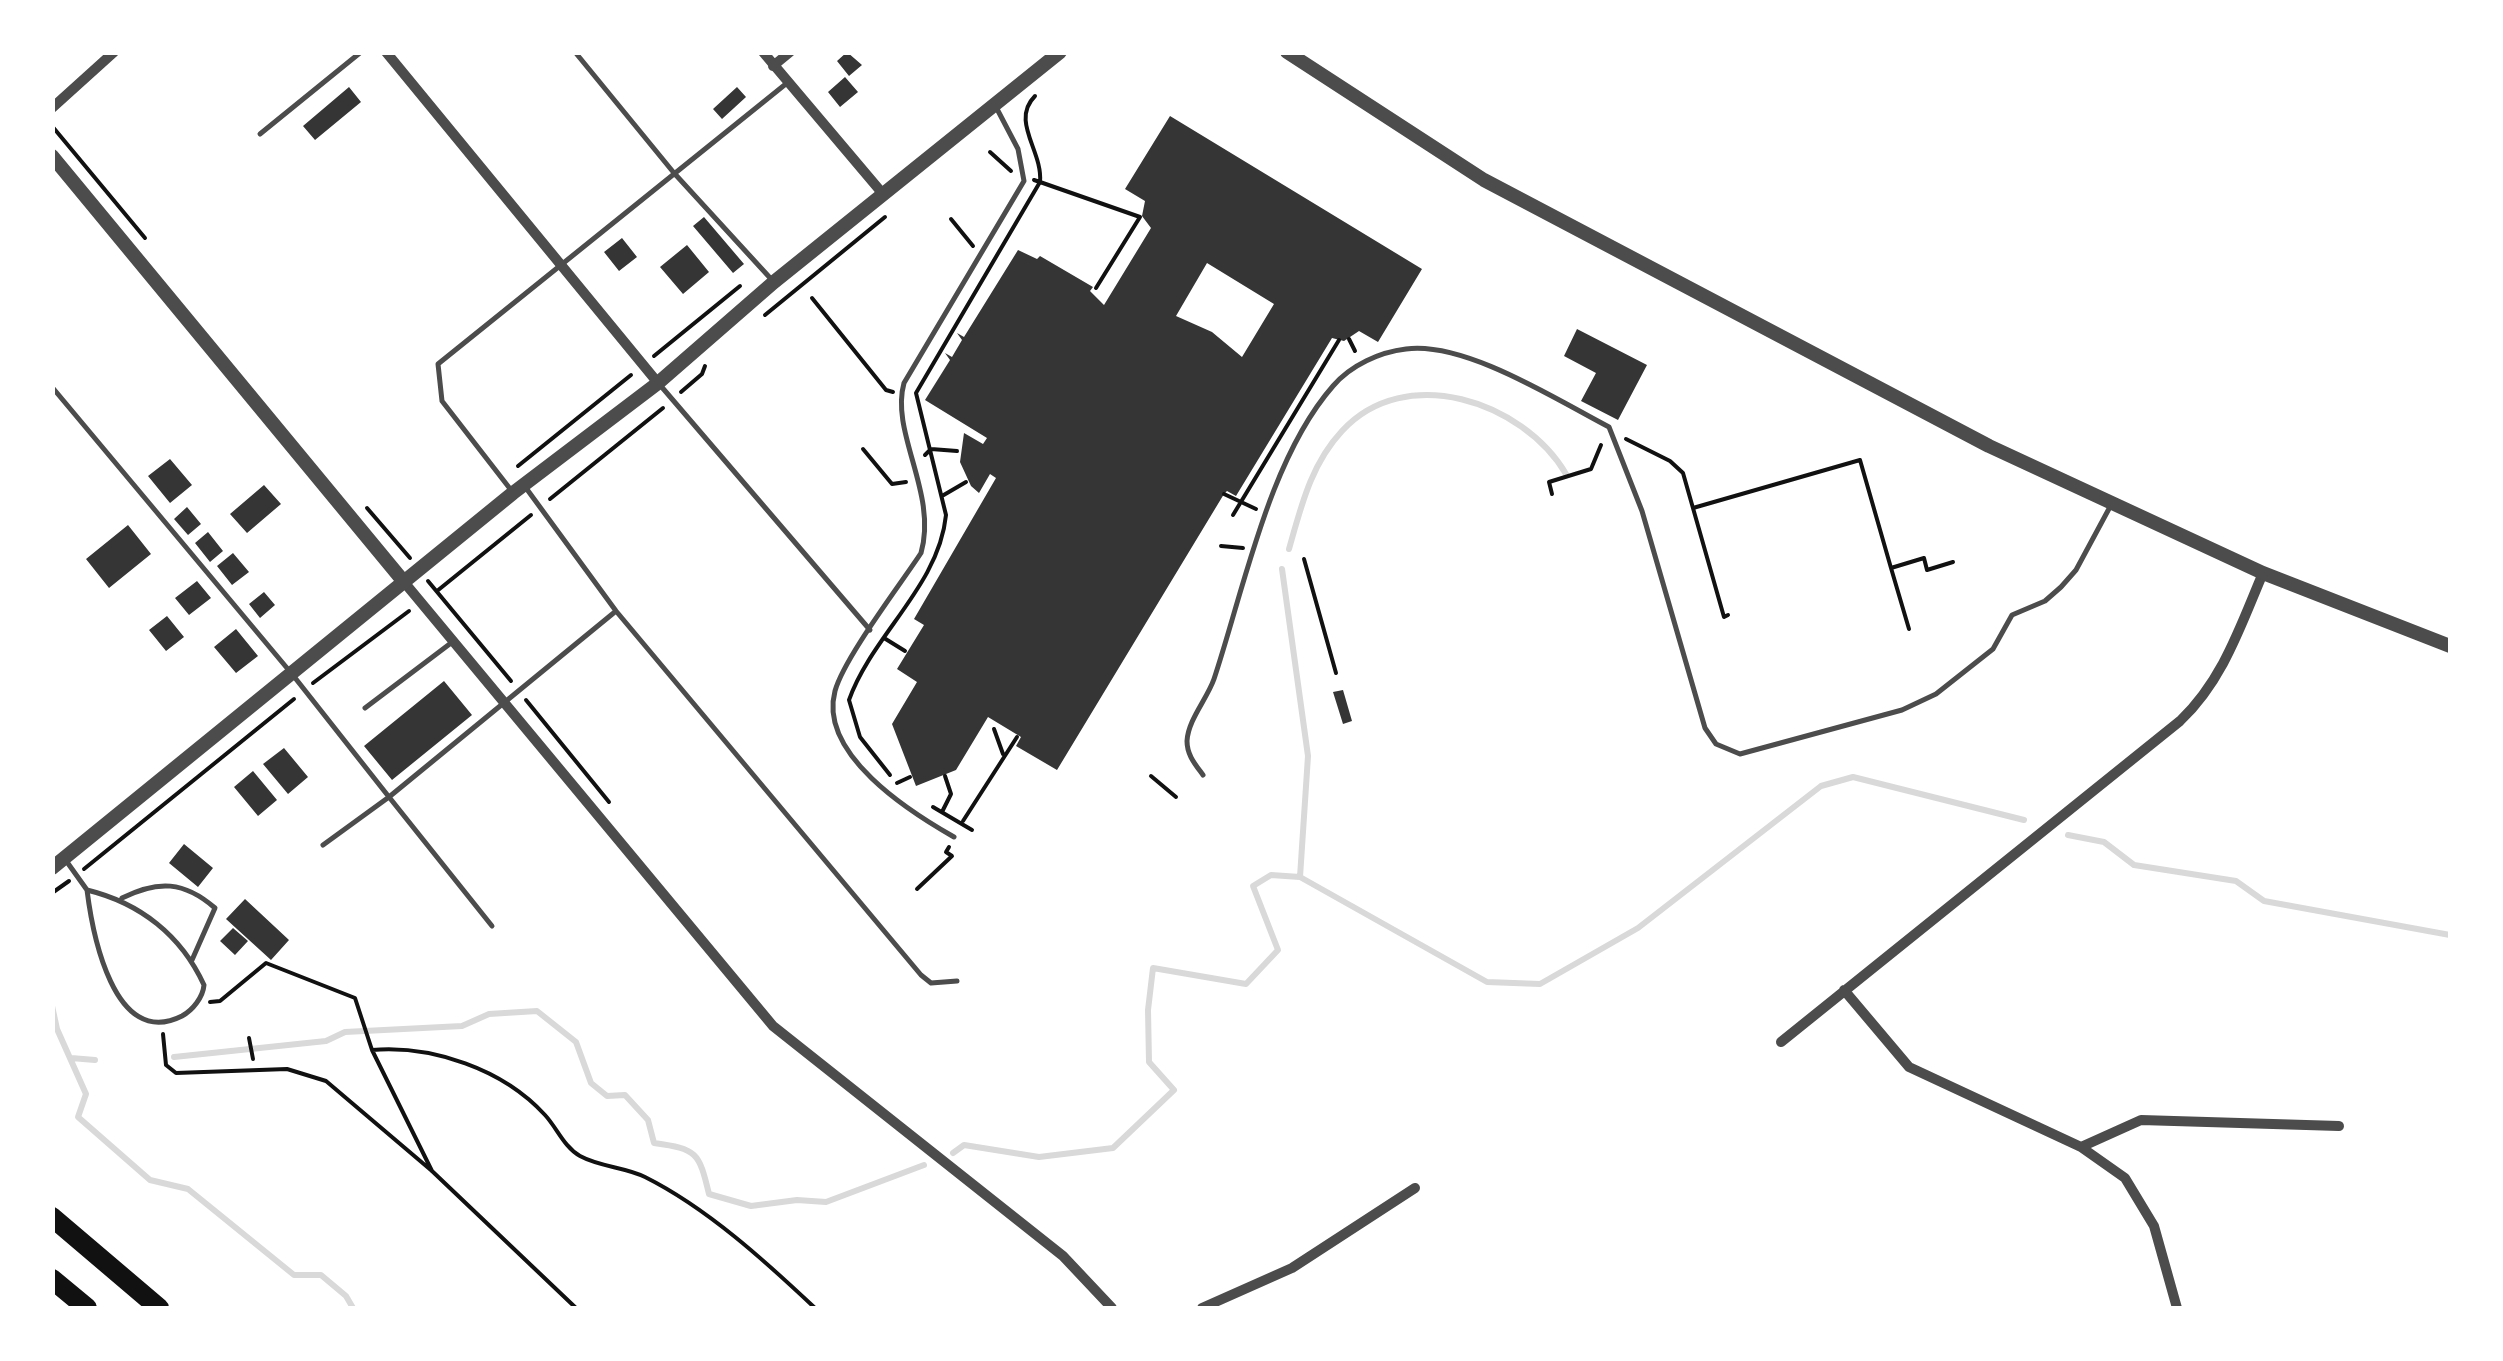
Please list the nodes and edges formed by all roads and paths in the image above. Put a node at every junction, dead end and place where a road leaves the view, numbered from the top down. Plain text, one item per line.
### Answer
1 (114, 52) edge
2 (361, 52) edge
3 (386, 52) edge
4 (575, 52) edge
5 (763, 52) edge
6 (790, 52) edge
7 (1060, 52) edge
8 (1287, 52) edge
9 (773, 66) junction
10 (786, 83) junction
11 (1039, 92) dead end
12 (995, 104) junction
13 (52, 108) edge
14 (1024, 114) junction
15 (1006, 123) junction
16 (52, 126) edge
17 (260, 134) dead end
18 (52, 156) edge
19 (674, 173) junction
20 (883, 194) junction
21 (890, 213) dead end
22 (950, 218) dead end
23 (153, 249) dead end
24 (982, 256) junction
25 (558, 265) junction
26 (762, 269) junction
27 (774, 282) junction
28 (1096, 288) dead end
29 (812, 298) dead end
30 (752, 326) dead end
31 (1338, 340) dead end
32 (706, 364) dead end
33 (643, 366) junction
34 (658, 383) junction
35 (52, 386) edge
36 (901, 394) junction
37 (918, 398) dead end
38 (672, 400) junction
39 (1610, 430) junction
40 (862, 449) dead end
41 (931, 449) dead end
42 (957, 451) dead end
43 (937, 475) dead end
44 (502, 478) junction
45 (920, 479) junction
46 (966, 482) dead end
47 (519, 489) junction
48 (1224, 494) dead end
49 (1552, 494) dead end
50 (942, 496) dead end
51 (360, 499) dead end
52 (1240, 504) junction
53 (2112, 504) junction
54 (540, 507) junction
55 (1694, 508) junction
56 (1268, 514) junction
57 (1233, 515) dead end
58 (1221, 546) dead end
59 (1253, 549) junction
60 (1304, 559) dead end
61 (1952, 562) dead end
62 (1892, 568) junction
63 (419, 570) junction
64 (2263, 573) junction
65 (404, 582) junction
66 (437, 591) junction
67 (421, 602) junction
68 (616, 611) junction
69 (1728, 616) dead end
70 (1909, 628) dead end
71 (870, 630) junction
72 (884, 638) dead end
73 (454, 642) junction
74 (2450, 646) edge
75 (905, 651) dead end
76 (1336, 673) dead end
77 (292, 674) junction
78 (305, 690) junction
79 (520, 692) junction
80 (506, 704) junction
81 (365, 708) dead end
82 (994, 729) dead end
83 (1017, 737) dead end
84 (1003, 754) junction
85 (1203, 774) dead end
86 (945, 776) dead end
87 (1151, 776) dead end
88 (910, 777) dead end
89 (897, 783) dead end
90 (388, 797) junction
91 (1176, 797) dead end
92 (616, 811) dead end
93 (942, 812) dead end
94 (963, 822) dead end
95 (954, 838) dead end
96 (322, 845) dead end
97 (952, 856) dead end
98 (59, 864) edge
99 (76, 876) junction
100 (916, 889) dead end
101 (88, 890) junction
102 (52, 893) edge
103 (122, 898) junction
104 (492, 926) dead end
105 (192, 960) junction
106 (957, 981) dead end
107 (1844, 990) junction
108 (196, 1003) junction
109 (161, 1019) junction
110 (249, 1038) dead end
111 (1782, 1042) dead end
112 (372, 1050) junction
113 (253, 1059) dead end
114 (2339, 1126) dead end
115 (2081, 1146) junction
116 (432, 1171) junction
117 (1415, 1188) dead end
118 (52, 1217) edge
119 (52, 1279) edge
120 (86, 1308) edge
121 (159, 1308) edge
122 (576, 1308) edge
123 (814, 1308) edge
124 (1112, 1308) edge
125 (1202, 1308) edge
126 (2177, 1308) edge

1 - 13 street
2 - 17 lane
3 - 25 street
4 - 19 lane
5 - 9 street
6 - 9 street
7 - 12 street
8 - 53 street
9 - 10 street
10 - 19 lane
10 - 20 street
11 - 14 path
12 - 15 lane
12 - 20 street
14 - 15 path
14 - 28 path
15 - 24 lane
16 - 23 path
18 - 65 street
19 - 25 lane
19 - 26 lane
20 - 27 street
21 - 30 path
22 - 24 path
24 - 36 lane
25 - 33 street
25 - 44 lane
26 - 27 lane
26 - 33 path
27 - 34 street
29 - 36 path
31 - 52 path
32 - 38 path
33 - 34 street
33 - 44 path
34 - 38 lane
34 - 47 street
35 - 77 lane
36 - 37 path
36 - 45 lane
38 - 54 path
38 - 71 lane
39 - 49 path
39 - 53 lane
39 - 55 path
39 - 56 lane
40 - 45 path
41 - 42 path
43 - 45 path
44 - 47 lane
45 - 71 lane
46 - 50 path
47 - 54 lane
47 - 63 street
48 - 52 path
51 - 63 path
52 - 56 path
52 - 57 path
53 - 64 street
54 - 66 path
54 - 68 lane
55 - 62 path
55 - 69 path
56 - 59 lane
58 - 59 path
59 - 85 lane
60 - 76 path
61 - 62 path
62 - 70 path
63 - 65 street
63 - 66 path
64 - 74 street
64 - 107 street
65 - 67 street
65 - 77 street
66 - 79 path
67 - 73 street
67 - 78 path
68 - 79 lane
68 - 106 lane
71 - 95 lane
72 - 75 path
73 - 80 street
73 - 81 lane
77 - 78 lane
77 - 98 street
78 - 90 lane
78 - 99 path
79 - 80 lane
79 - 92 path
80 - 90 lane
80 - 124 street
82 - 84 path
83 - 84 path
84 - 94 path
86 - 93 path
87 - 91 path
88 - 89 path
90 - 96 lane
90 - 104 lane
97 - 100 path
98 - 99 lane
99 - 101 lane
99 - 102 path
101 - 103 lane
101 - 109 lane
103 - 105 lane
103 - 105 lane
105 - 108 lane
107 - 111 street
107 - 115 street
108 - 109 lane
108 - 112 path
109 - 116 path
110 - 113 path
112 - 116 path
112 - 123 path
114 - 115 street
115 - 126 street
116 - 122 path
117 - 125 street
118 - 121 highway
119 - 120 highway

